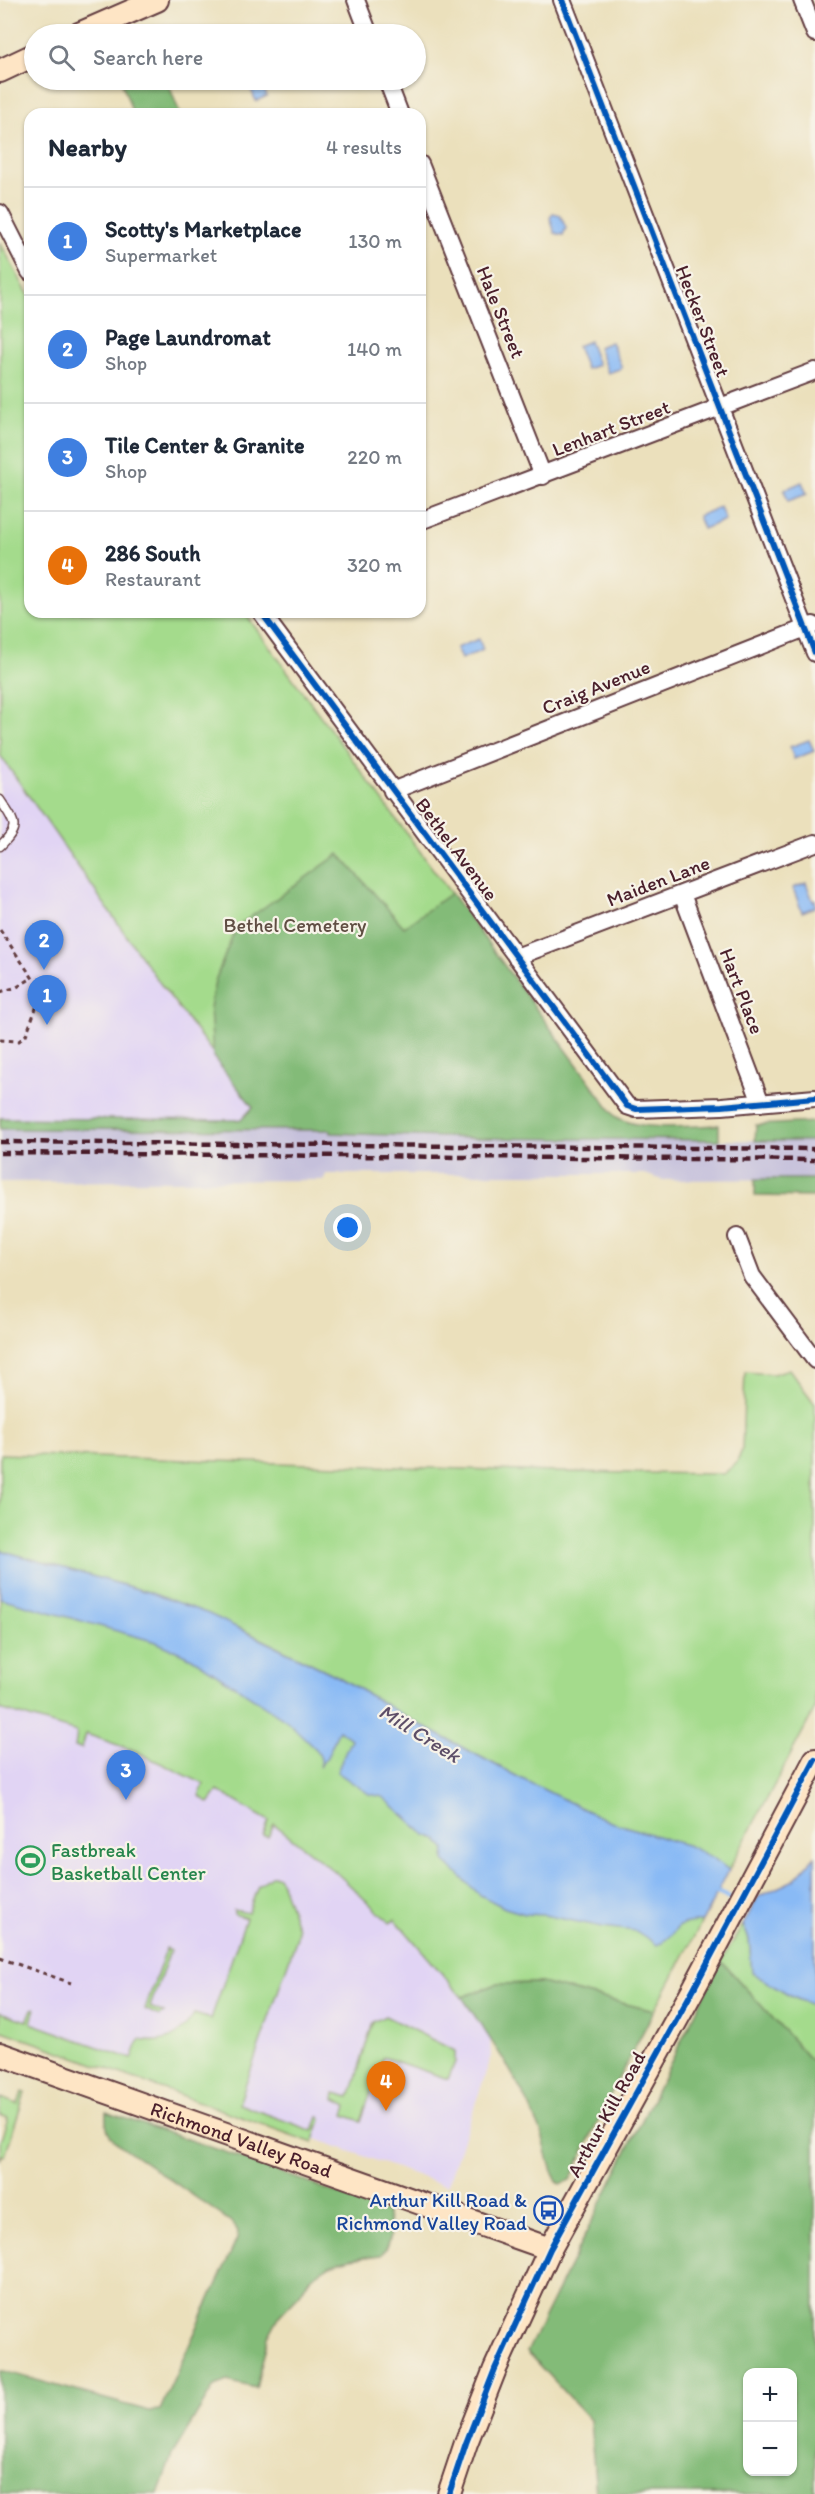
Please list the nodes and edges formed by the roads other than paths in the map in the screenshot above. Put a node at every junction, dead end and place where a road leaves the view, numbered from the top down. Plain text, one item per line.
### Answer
1 (157, 0) edge
2 (356, 0) edge
3 (562, 0) edge
4 (802, 0) edge
5 (102, 24) edge
6 (365, 24) edge
7 (815, 33) edge
8 (24, 60) edge
9 (0, 71) edge
10 (391, 90) edge
11 (398, 108) edge
12 (426, 179) edge
13 (0, 213) edge
14 (24, 260) edge
15 (815, 371) edge
16 (719, 409) junction
17 (543, 476) junction
18 (426, 519) edge
19 (265, 618) edge
20 (810, 626) edge
21 (815, 653) edge
22 (392, 790) junction
23 (0, 801) edge
24 (815, 843) edge
25 (0, 846) edge
26 (682, 894) junction
27 (516, 957) junction
28 (815, 1098) edge
29 (761, 1103) junction
30 (737, 1237) dead end
31 (815, 1360) edge
32 (815, 1760) edge
33 (0, 2054) edge
34 (550, 2249) junction
35 (449, 2494) edge

1 - 5 street
2 - 6 street
3 - 16 street, Hecker Street
4 - 7 street
8 - 9 street
10 - 11 street
12 - 17 street, Hale Street
13 - 14 street
15 - 16 street, Lenhart Street
16 - 17 street, Lenhart Street
16 - 20 street, Hecker Street
17 - 18 street, Lenhart Street
19 - 22 street, Bethel Avenue
20 - 21 street, Hecker Street
20 - 22 street, Craig Avenue
22 - 27 street, Bethel Avenue
23 - 25 lane
24 - 26 street, Maiden Lane
26 - 27 street, Maiden Lane
26 - 29 street, Hart Place
27 - 29 street, Bethel Avenue
28 - 29 street
30 - 31 street
32 - 34 street, Arthur Kill Road
33 - 34 street, Richmond Valley Road
34 - 35 street, Arthur Kill Road

